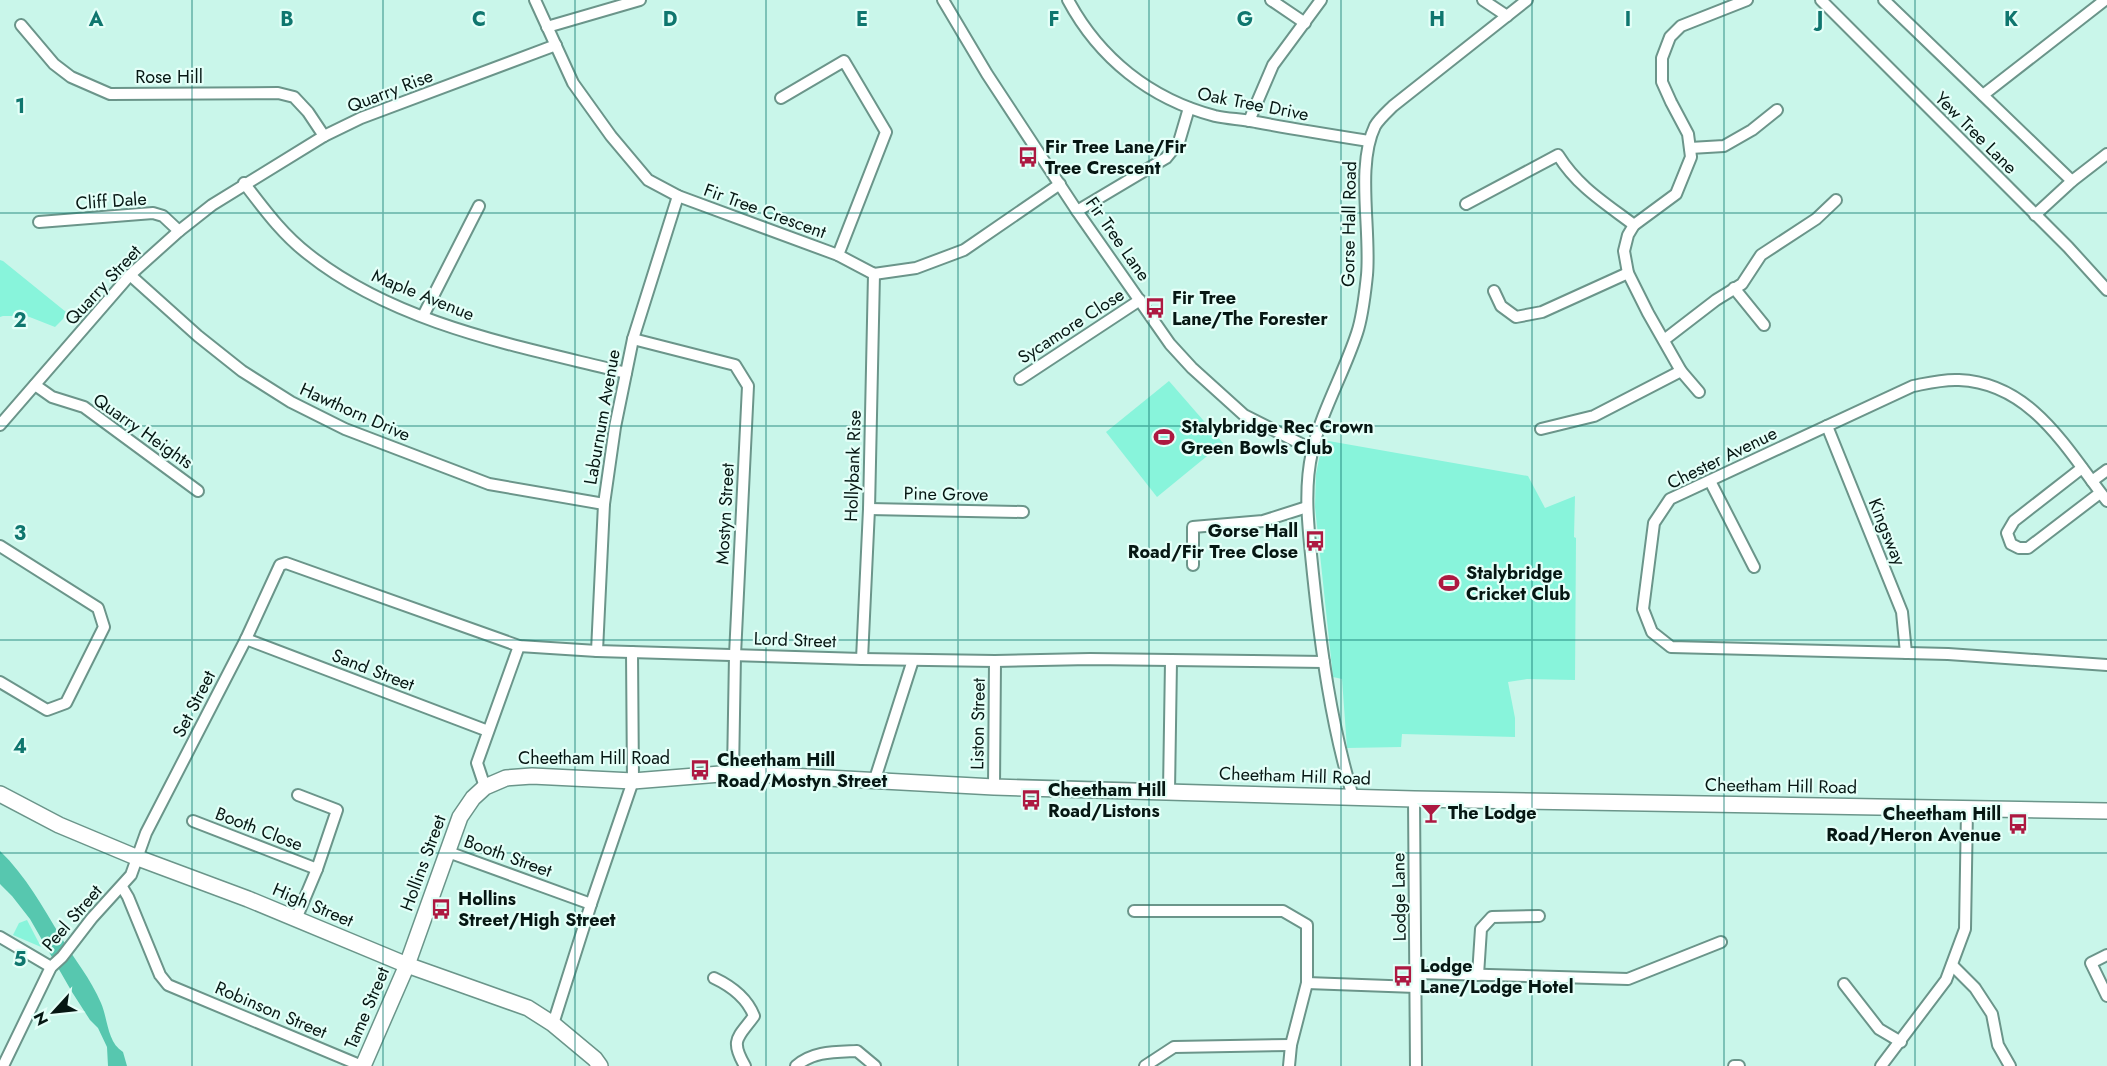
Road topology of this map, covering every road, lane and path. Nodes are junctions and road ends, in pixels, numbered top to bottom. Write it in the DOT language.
graph roads {
  1 [pos="535,0"];
  2 [pos="640,0"];
  3 [pos="943,0"];
  4 [pos="1068,0"];
  5 [pos="1271,0"];
  6 [pos="1320,0"];
  7 [pos="1483,0"];
  8 [pos="1527,0"];
  9 [pos="1747,0"];
  10 [pos="1821,0"];
  11 [pos="2105,0"];
  12 [pos="1892,2"];
  13 [pos="1507,16"];
  14 [pos="1305,23"];
  15 [pos="21,25"];
  16 [pos="547,27"];
  17 [pos="556,45"];
  18 [pos="1983,95"];
  19 [pos="781,98"];
  20 [pos="1189,108"];
  21 [pos="1777,110"];
  22 [pos="1249,121"];
  23 [pos="324,136"];
  24 [pos="1369,141"];
  25 [pos="1690,148"];
  26 [pos="1568,149"];
  27 [pos="2107,154"];
  28 [pos="1558,155"];
  29 [pos="2072,181"];
  30 [pos="244,183"];
  31 [pos="1060,184"];
  32 [pos="678,196"];
  33 [pos="1836,200"];
  34 [pos="1466,204"];
  35 [pos="479,206"];
  36 [pos="1077,211"];
  37 [pos="2035,215"];
  38 [pos="39,222"];
  39 [pos="1634,225"];
  40 [pos="179,231"];
  41 [pos="838,255"];
  42 [pos="1628,273"];
  43 [pos="874,274"];
  44 [pos="130,275"];
  45 [pos="1734,288"];
  46 [pos="2107,290"];
  47 [pos="1494,291"];
  48 [pos="1140,300"];
  49 [pos="423,316"];
  50 [pos="1764,325"];
  51 [pos="633,339"];
  52 [pos="1664,340"];
  53 [pos="1681,371"];
  54 [pos="626,373"];
  55 [pos="1020,379"];
  56 [pos="35,385"];
  57 [pos="1699,392"];
  58 [pos="0,425"];
  59 [pos="1827,426"];
  60 [pos="1541,429"];
  61 [pos="1313,450"];
  62 [pos="2082,468"];
  63 [pos="2107,470"];
  64 [pos="1710,481"];
  65 [pos="2092,481"];
  66 [pos="198,491"];
  67 [pos="2104,497"];
  68 [pos="604,504"];
  69 [pos="1307,507"];
  70 [pos="869,509"];
  71 [pos="1023,512"];
  72 [pos="0,546"];
  73 [pos="280,565"];
  74 [pos="1193,565"];
  75 [pos="1754,567"];
  76 [pos="246,639"];
  77 [pos="519,646"];
  78 [pos="597,651"];
  79 [pos="632,652"];
  80 [pos="1906,653"];
  81 [pos="735,655"];
  82 [pos="862,659"];
  83 [pos="913,660"];
  84 [pos="996,661"];
  85 [pos="1171,661"];
  86 [pos="1324,662"];
  87 [pos="2107,665"];
  88 [pos="0,682"];
  89 [pos="488,731"];
  90 [pos="733,773"];
  91 [pos="633,781"];
  92 [pos="874,782"];
  93 [pos="485,787"];
  94 [pos="994,787"];
  95 [pos="1169,791"];
  96 [pos="0,794"];
  97 [pos="298,795"];
  98 [pos="1353,797"];
  99 [pos="1414,799"];
  100 [pos="1967,809"];
  101 [pos="2107,811"];
  102 [pos="193,821"];
  103 [pos="448,852"];
  104 [pos="138,858"];
  105 [pos="317,869"];
  106 [pos="122,887"];
  107 [pos="591,904"];
  108 [pos="1134,911"];
  109 [pos="1539,916"];
  110 [pos="296,919"];
  111 [pos="0,937"];
  112 [pos="1722,942"];
  113 [pos="2107,955"];
  114 [pos="407,965"];
  115 [pos="1952,965"];
  116 [pos="51,967"];
  117 [pos="1416,973"];
  118 [pos="1478,975"];
  119 [pos="714,978"];
  120 [pos="1307,983"];
  121 [pos="1844,984"];
  122 [pos="1416,987"];
  123 [pos="2107,996"];
  124 [pos="553,1024"];
  125 [pos="1901,1042"];
  126 [pos="1291,1045"];
  127 [pos="595,1064"];
  128 [pos="3,1066"];
  129 [pos="362,1066"];
  130 [pos="745,1066"];
  131 [pos="796,1066"];
  132 [pos="875,1066"];
  133 [pos="1145,1066"];
  134 [pos="1289,1066"];
  135 [pos="1416,1066"];
  136 [pos="1881,1066"];
  137 [pos="2010,1066"];
  1 -- 16 [label="street, Fir Tree Crescent"];
  2 -- 16 [label="street"];
  3 -- 31 [label="street, Fir Tree Lane"];
  4 -- 20 [label="street, Oak Tree Drive"];
  5 -- 14 [label="street"];
  6 -- 14 [label="street"];
  7 -- 13 [label="street"];
  8 -- 13 [label="street, Gorse Hall Road"];
  9 -- 25 [label="street"];
  10 -- 37 [label="street, Yew Tree Lane"];
  11 -- 18 [label="street"];
  12 -- 18 [label="street"];
  13 -- 24 [label="street, Gorse Hall Road"];
  14 -- 22 [label="street"];
  15 -- 23 [label="street, Rose Hill"];
  16 -- 17 [label="street, Fir Tree Crescent"];
  17 -- 23 [label="street, Quarry Rise"];
  17 -- 32 [label="street, Fir Tree Crescent"];
  18 -- 29 [label="street"];
  19 -- 41 [label="street"];
  20 -- 22 [label="street, Oak Tree Drive"];
  20 -- 36 [label="street"];
  21 -- 25 [label="street"];
  22 -- 24 [label="street, Oak Tree Drive"];
  23 -- 30 [label="street, Quarry Rise"];
  24 -- 61 [label="street, Gorse Hall Road"];
  25 -- 39 [label="street"];
  26 -- 28 [label="street"];
  27 -- 29 [label="street"];
  28 -- 34 [label="street"];
  28 -- 39 [label="street"];
  29 -- 37 [label="street"];
  30 -- 40 [label="street, Quarry Street"];
  30 -- 49 [label="street, Maple Avenue"];
  31 -- 36 [label="street, Fir Tree Lane"];
  31 -- 43 [label="street"];
  32 -- 41 [label="street, Fir Tree Crescent"];
  32 -- 51 [label="street, Laburnum Avenue"];
  33 -- 45 [label="street"];
  35 -- 49 [label="street"];
  36 -- 48 [label="street, Fir Tree Lane"];
  37 -- 46 [label="street, Yew Tree Lane"];
  38 -- 40 [label="street, Cliff Dale"];
  39 -- 42 [label="street"];
  40 -- 44 [label="street, Quarry Street"];
  41 -- 43 [label="street, Fir Tree Crescent"];
  42 -- 47 [label="street"];
  42 -- 52 [label="street"];
  43 -- 70 [label="street, Hollybank Rise"];
  44 -- 56 [label="street, Quarry Street"];
  44 -- 68 [label="street, Hawthorn Drive"];
  45 -- 50 [label="street"];
  45 -- 52 [label="street"];
  48 -- 55 [label="street, Sycamore Close"];
  48 -- 61 [label="street, Fir Tree Lane"];
  49 -- 54 [label="street, Maple Avenue"];
  51 -- 54 [label="street, Laburnum Avenue"];
  51 -- 81 [label="street, Mostyn Street"];
  52 -- 53 [label="street"];
  53 -- 57 [label="street"];
  53 -- 60 [label="street"];
  54 -- 68 [label="street, Laburnum Avenue"];
  56 -- 58 [label="street, Quarry Street"];
  56 -- 66 [label="street, Quarry Heights"];
  59 -- 62 [label="street, Chester Avenue"];
  59 -- 64 [label="street, Chester Avenue"];
  59 -- 80 [label="street, Kingsway"];
  61 -- 69 [label="street, Gorse Hall Road"];
  62 -- 65 [label="street, Chester Avenue"];
  62 -- 67 [label="street"];
  63 -- 65 [label="street"];
  64 -- 75 [label="street"];
  64 -- 80 [label="street, Chester Avenue"];
  65 -- 67 [label="street, Chester Avenue"];
  68 -- 78 [label="street, Laburnum Avenue"];
  69 -- 74 [label="street"];
  69 -- 86 [label="street, Gorse Hall Road"];
  70 -- 71 [label="street, Pine Grove"];
  70 -- 82 [label="street, Hollybank Rise"];
  72 -- 88 [label="street"];
  73 -- 76 [label="street, Set Street"];
  73 -- 77 [label="street, Lord Street"];
  76 -- 89 [label="street, Sand Street"];
  76 -- 104 [label="street, Set Street"];
  77 -- 78 [label="street, Lord Street"];
  77 -- 89 [label="street"];
  78 -- 79 [label="street, Lord Street"];
  79 -- 81 [label="street, Lord Street"];
  79 -- 91 [label="street"];
  80 -- 87 [label="street, Chester Avenue"];
  81 -- 82 [label="street, Lord Street"];
  81 -- 90 [label="street, Mostyn Street"];
  82 -- 83 [label="street, Lord Street"];
  83 -- 84 [label="street, Lord Street"];
  83 -- 92 [label="street"];
  84 -- 85 [label="street, Lord Street"];
  84 -- 94 [label="street, Liston Street"];
  85 -- 86 [label="street, Lord Street"];
  85 -- 95 [label="street"];
  86 -- 98 [label="street, Gorse Hall Road"];
  89 -- 93 [label="street"];
  90 -- 91 [label="main road, Cheetham Hill Road"];
  90 -- 92 [label="main road, Cheetham Hill Road"];
  91 -- 93 [label="main road, Cheetham Hill Road"];
  91 -- 107 [label="street"];
  92 -- 94 [label="main road, Cheetham Hill Road"];
  93 -- 103 [label="main road, Hollins Street"];
  94 -- 95 [label="main road, Cheetham Hill Road"];
  95 -- 98 [label="main road, Cheetham Hill Road"];
  96 -- 104 [label="main road, High Street"];
  97 -- 105 [label="street, Booth Close"];
  98 -- 99 [label="main road, Cheetham Hill Road"];
  99 -- 100 [label="main road, Cheetham Hill Road"];
  99 -- 117 [label="street, Lodge Lane"];
  100 -- 101 [label="main road, Cheetham Hill Road"];
  100 -- 115 [label="street"];
  102 -- 105 [label="street, Booth Close"];
  103 -- 107 [label="street, Booth Street"];
  103 -- 114 [label="main road, Hollins Street"];
  104 -- 106 [label="street, Peel Street"];
  104 -- 110 [label="main road, High Street"];
  105 -- 110 [label="street"];
  106 -- 116 [label="street, Peel Street"];
  106 -- 129 [label="street, Robinson Street"];
  107 -- 124 [label="street"];
  108 -- 120 [label="street"];
  109 -- 118 [label="street"];
  110 -- 114 [label="main road, High Street"];
  111 -- 116 [label="street"];
  112 -- 118 [label="street"];
  113 -- 123 [label="street"];
  114 -- 124 [label="main road, High Street"];
  114 -- 129 [label="main road, Tame Street"];
  115 -- 125 [label="street"];
  115 -- 137 [label="street"];
  116 -- 128 [label="street, Peel Street"];
  117 -- 118 [label="street"];
  117 -- 122 [label="street, Lodge Lane"];
  119 -- 130 [label="street"];
  120 -- 122 [label="street"];
  120 -- 126 [label="street"];
  121 -- 125 [label="street"];
  122 -- 135 [label="street, Lodge Lane"];
  124 -- 127 [label="main road, High Street"];
  125 -- 136 [label="street"];
  126 -- 133 [label="street"];
  126 -- 134 [label="street"];
  131 -- 132 [label="street"];
}
